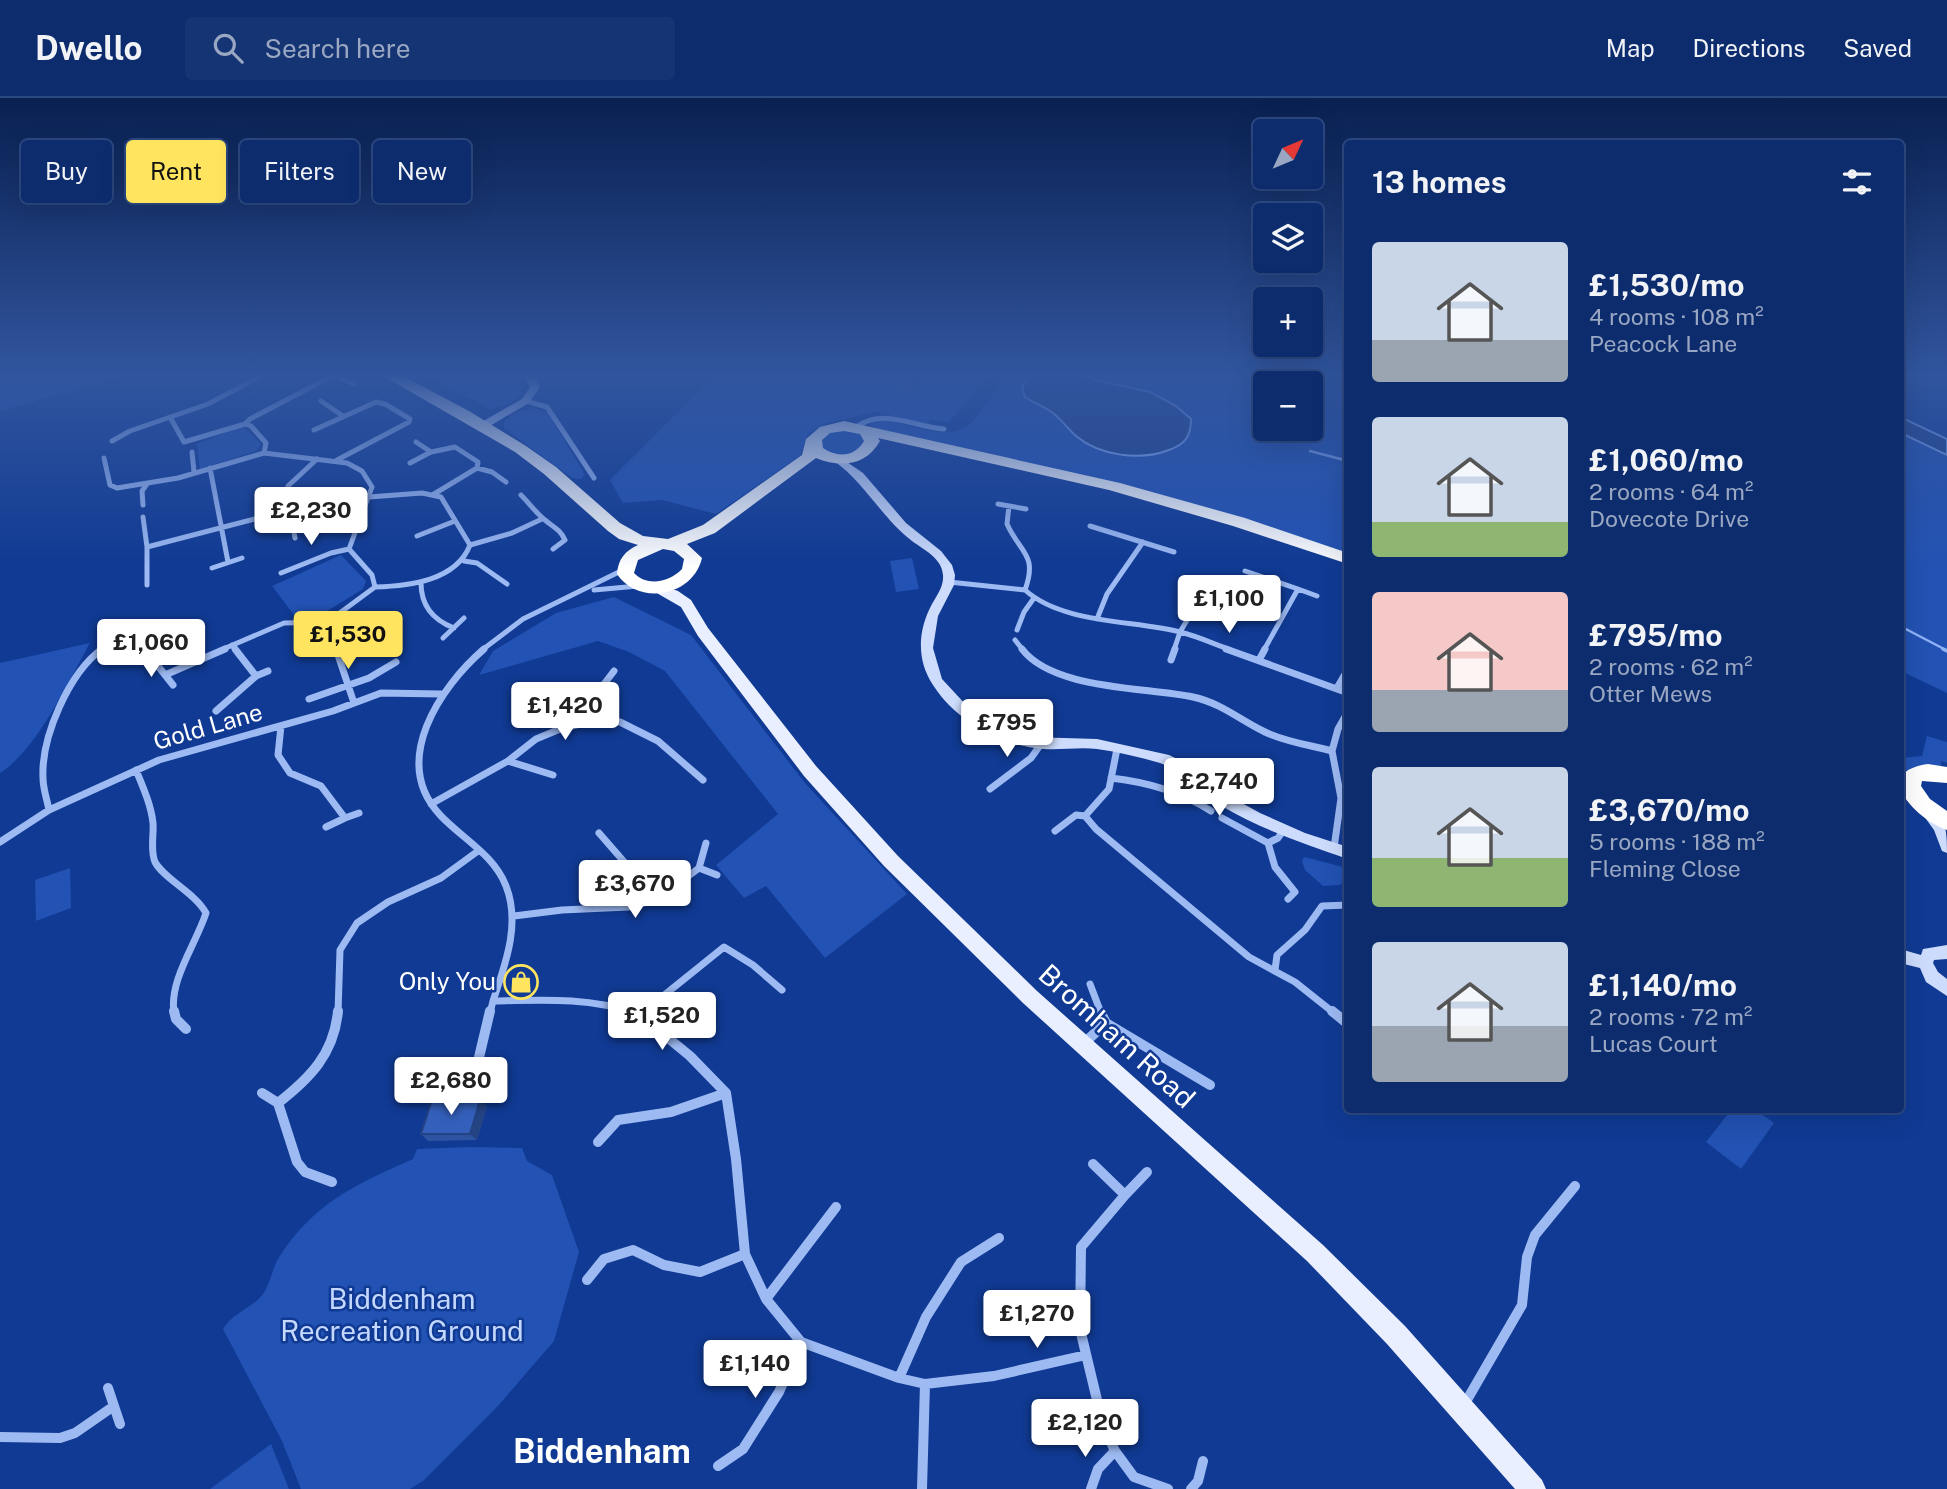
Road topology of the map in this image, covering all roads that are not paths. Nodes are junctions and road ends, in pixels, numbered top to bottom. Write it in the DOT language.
graph roads {
  1 [pos="118,438"];
  2 [pos="182,438"];
  3 [pos="198,438"];
  4 [pos="262,438"];
  5 [pos="379,438"];
  6 [pos="503,438"];
  7 [pos="567,438"];
  8 [pos="815,438"];
  9 [pos="869,438"];
  10 [pos="896,438"];
  11 [pos="112,441"];
  12 [pos="416,442"];
  13 [pos="920,444"];
  14 [pos="813,447"];
  15 [pos="192,452"];
  16 [pos="431,452"];
  17 [pos="264,453"];
  18 [pos="863,453"];
  19 [pos="104,458"];
  20 [pos="835,459"];
  21 [pos="317,460"];
  22 [pos="337,460"];
  23 [pos="410,463"];
  24 [pos="797,467"];
  25 [pos="210,468"];
  26 [pos="477,468"];
  27 [pos="194,472"];
  28 [pos="594,478"];
  29 [pos="864,479"];
  30 [pos="506,482"];
  31 [pos="147,484"];
  32 [pos="288,486"];
  33 [pos="434,494"];
  34 [pos="521,495"];
  35 [pos="369,497"];
  36 [pos="998,504"];
  37 [pos="143,505"];
  38 [pos="1009,506"];
  39 [pos="1026,509"];
  40 [pos="363,510"];
  41 [pos="304,514"];
  42 [pos="142,517"];
  43 [pos="542,519"];
  44 [pos="455,522"];
  45 [pos="1090,526"];
  46 [pos="220,527"];
  47 [pos="709,529"];
  48 [pos="625,534"];
  49 [pos="417,536"];
  50 [pos="295,538"];
  51 [pos="1143,542"];
  52 [pos="664,544"];
  53 [pos="470,545"];
  54 [pos="147,547"];
  55 [pos="349,549"];
  56 [pos="553,550"];
  57 [pos="1174,552"];
  58 [pos="691,554"];
  59 [pos="242,558"];
  60 [pos="1344,558"];
  61 [pos="464,561"];
  62 [pos="228,562"];
  63 [pos="626,565"];
  64 [pos="212,568"];
  65 [pos="1245,571"];
  66 [pos="281,573"];
  67 [pos="689,575"];
  68 [pos="1212,579"];
  69 [pos="948,582"];
  70 [pos="421,583"];
  71 [pos="507,584"];
  72 [pos="147,585"];
  73 [pos="375,587"];
  74 [pos="648,587"];
  75 [pos="1298,589"];
  76 [pos="590,590"];
  77 [pos="1025,590"];
  78 [pos="1317,596"];
  79 [pos="1034,598"];
  80 [pos="686,604"];
  81 [pos="464,618"];
  82 [pos="1097,619"];
  83 [pos="332,622"];
  84 [pos="145,627"];
  85 [pos="454,628"];
  86 [pos="1017,630"];
  87 [pos="1180,632"];
  88 [pos="443,638"];
  89 [pos="1015,640"];
  90 [pos="232,645"];
  91 [pos="150,656"];
  92 [pos="1171,660"];
  93 [pos="1259,660"];
  94 [pos="396,662"];
  95 [pos="268,671"];
  96 [pos="614,671"];
  97 [pos="165,675"];
  98 [pos="256,676"];
  99 [pos="1344,676"];
  100 [pos="173,685"];
  101 [pos="349,685"];
  102 [pos="1337,688"];
  103 [pos="1344,691"];
  104 [pos="441,694"];
  105 [pos="309,699"];
  106 [pos="354,703"];
  107 [pos="216,711"];
  108 [pos="1344,718"];
  109 [pos="592,721"];
  110 [pos="281,726"];
  111 [pos="1041,744"];
  112 [pos="1117,749"];
  113 [pos="1332,751"];
  114 [pos="508,761"];
  115 [pos="136,770"];
  116 [pos="1908,774"];
  117 [pos="553,775"];
  118 [pos="1947,775"];
  119 [pos="1111,778"];
  120 [pos="703,780"];
  121 [pos="990,789"];
  122 [pos="1904,795"];
  123 [pos="431,804"];
  124 [pos="1923,807"];
  125 [pos="49,810"];
  126 [pos="1211,811"];
  127 [pos="359,813"];
  128 [pos="1085,816"];
  129 [pos="345,818"];
  130 [pos="1222,818"];
  131 [pos="1947,821"];
  132 [pos="326,827"];
  133 [pos="1055,831"];
  134 [pos="1283,831"];
  135 [pos="599,834"];
  136 [pos="0,842"];
  137 [pos="706,843"];
  138 [pos="1268,843"];
  139 [pos="1947,847"];
  140 [pos="1341,850"];
  141 [pos="478,851"];
  142 [pos="699,868"];
  143 [pos="717,875"];
  144 [pos="1288,899"];
  145 [pos="1344,905"];
  146 [pos="628,907"];
  147 [pos="514,916"];
  148 [pos="1947,952"];
  149 [pos="1904,957"];
  150 [pos="1925,963"];
  151 [pos="1275,970"];
  152 [pos="1090,984"];
  153 [pos="1947,989"];
  154 [pos="782,990"];
  155 [pos="493,1001"];
  156 [pos="640,1015"];
  157 [pos="1344,1021"];
  158 [pos="1105,1023"];
  159 [pos="187,1029"];
  160 [pos="1083,1045"];
  161 [pos="476,1070"];
  162 [pos="1210,1085"];
  163 [pos="262,1093"];
  164 [pos="726,1093"];
  165 [pos="278,1103"];
  166 [pos="598,1142"];
  167 [pos="1093,1164"];
  168 [pos="1147,1172"];
  169 [pos="332,1182"];
  170 [pos="1576,1185"];
  171 [pos="1125,1195"];
  172 [pos="836,1207"];
  173 [pos="999,1238"];
  174 [pos="744,1254"];
  175 [pos="587,1280"];
  176 [pos="766,1299"];
  177 [pos="801,1342"];
  178 [pos="1086,1355"];
  179 [pos="899,1378"];
  180 [pos="925,1384"];
  181 [pos="108,1388"];
  182 [pos="114,1406"];
  183 [pos="1462,1408"];
  184 [pos="120,1424"];
  185 [pos="0,1437"];
  186 [pos="1115,1451"];
  187 [pos="1203,1461"];
  188 [pos="718,1466"];
  189 [pos="922,1489"];
  190 [pos="1091,1489"];
  191 [pos="1168,1489"];
  192 [pos="1191,1489"];
  193 [pos="1533,1489"];
  1 -- 11 [label="street"];
  2 -- 3 [label="street"];
  4 -- 17 [label="street"];
  5 -- 22 [label="street"];
  6 -- 48 [label="highway"];
  7 -- 28 [label="street"];
  8 -- 14 [label="highway"];
  9 -- 18 [label="highway"];
  10 -- 13 [label="highway"];
  12 -- 16 [label="street"];
  13 -- 18 [label="highway"];
  13 -- 60 [label="highway"];
  14 -- 20 [label="highway"];
  14 -- 24 [label="highway"];
  15 -- 27 [label="street"];
  16 -- 23 [label="street"];
  16 -- 26 [label="street"];
  17 -- 21 [label="street"];
  17 -- 25 [label="street"];
  18 -- 20 [label="highway"];
  18 -- 29 [label="street"];
  19 -- 31 [label="street"];
  20 -- 24 [label="highway"];
  20 -- 29 [label="street"];
  21 -- 22 [label="street"];
  21 -- 32 [label="street"];
  22 -- 35 [label="street"];
  24 -- 47 [label="highway"];
  25 -- 27 [label="street"];
  25 -- 46 [label="street"];
  26 -- 30 [label="street"];
  26 -- 33 [label="street"];
  27 -- 31 [label="street"];
  29 -- 69 [label="street"];
  31 -- 37 [label="street"];
  33 -- 35 [label="street"];
  33 -- 44 [label="street"];
  34 -- 43 [label="street"];
  35 -- 40 [label="street"];
  36 -- 38 [label="street"];
  38 -- 39 [label="street"];
  38 -- 77 [label="street"];
  40 -- 41 [label="street"];
  40 -- 55 [label="street"];
  41 -- 46 [label="street"];
  41 -- 50 [label="street"];
  42 -- 54 [label="street"];
  43 -- 53 [label="street"];
  43 -- 56 [label="street"];
  44 -- 49 [label="street"];
  44 -- 53 [label="street"];
  45 -- 51 [label="street"];
  46 -- 54 [label="street"];
  46 -- 62 [label="street"];
  47 -- 52 [label="highway"];
  47 -- 58 [label="highway"];
  48 -- 52 [label="highway"];
  48 -- 63 [label="highway"];
  51 -- 57 [label="street"];
  51 -- 82 [label="street"];
  52 -- 58 [label="highway"];
  52 -- 63 [label="highway"];
  53 -- 61 [label="street"];
  54 -- 72 [label="street"];
  55 -- 66 [label="street"];
  55 -- 73 [label="street"];
  58 -- 67 [label="highway"];
  59 -- 62 [label="street"];
  61 -- 70 [label="street"];
  61 -- 71 [label="street"];
  62 -- 64 [label="street"];
  63 -- 74 [label="highway"];
  63 -- 76 [label="street"];
  65 -- 75 [label="street"];
  67 -- 74 [label="highway"];
  67 -- 80 [label="main road"];
  68 -- 87 [label="street"];
  69 -- 77 [label="street"];
  69 -- 111 [label="street"];
  70 -- 73 [label="street"];
  70 -- 85 [label="street"];
  73 -- 83 [label="street"];
  74 -- 76 [label="street"];
  74 -- 80 [label="main road"];
  75 -- 78 [label="street"];
  75 -- 93 [label="street"];
  76 -- 104 [label="street"];
  77 -- 79 [label="street"];
  79 -- 82 [label="street"];
  79 -- 86 [label="street"];
  80 -- 160 [label="main road, Bromham Road"];
  81 -- 85 [label="street"];
  82 -- 87 [label="street"];
  83 -- 90 [label="street"];
  83 -- 101 [label="street"];
  84 -- 125 [label="street"];
  85 -- 88 [label="street"];
  87 -- 92 [label="street"];
  87 -- 93 [label="street"];
  89 -- 113 [label="street"];
  90 -- 97 [label="street"];
  90 -- 98 [label="street"];
  91 -- 97 [label="street"];
  93 -- 102 [label="street"];
  94 -- 101 [label="street"];
  95 -- 98 [label="street"];
  96 -- 109 [label="street"];
  97 -- 100 [label="street"];
  98 -- 107 [label="street"];
  99 -- 102 [label="street"];
  101 -- 105 [label="street"];
  101 -- 106 [label="street"];
  102 -- 103 [label="street"];
  104 -- 106 [label="street, Gold Lane"];
  104 -- 123 [label="street"];
  106 -- 110 [label="street, Gold Lane"];
  108 -- 113 [label="street"];
  109 -- 114 [label="street"];
  109 -- 120 [label="street"];
  110 -- 115 [label="street, Gold Lane"];
  110 -- 129 [label="street"];
  111 -- 112 [label="street"];
  111 -- 121 [label="street"];
  112 -- 119 [label="street"];
  112 -- 134 [label="street"];
  113 -- 140 [label="street"];
  114 -- 117 [label="street"];
  114 -- 123 [label="street"];
  115 -- 125 [label="street, Gold Lane"];
  115 -- 159 [label="street"];
  116 -- 118 [label="highway"];
  116 -- 124 [label="highway"];
  119 -- 126 [label="street"];
  119 -- 128 [label="street"];
  122 -- 124 [label="highway"];
  123 -- 141 [label="street"];
  124 -- 131 [label="highway"];
  124 -- 139 [label="street"];
  125 -- 136 [label="street, Gold Lane"];
  127 -- 129 [label="street"];
  128 -- 133 [label="street"];
  128 -- 151 [label="street"];
  129 -- 132 [label="street"];
  130 -- 138 [label="street"];
  134 -- 138 [label="street"];
  134 -- 140 [label="street"];
  135 -- 146 [label="street"];
  137 -- 142 [label="street"];
  138 -- 144 [label="street"];
  141 -- 147 [label="street"];
  141 -- 165 [label="street"];
  142 -- 143 [label="street"];
  142 -- 146 [label="street"];
  145 -- 151 [label="street"];
  146 -- 147 [label="street"];
  147 -- 155 [label="street"];
  148 -- 150 [label="street"];
  149 -- 150 [label="street"];
  150 -- 153 [label="street"];
  151 -- 157 [label="street"];
  152 -- 158 [label="street"];
  154 -- 156 [label="street"];
  155 -- 156 [label="street"];
  155 -- 161 [label="street"];
  156 -- 164 [label="street"];
  158 -- 160 [label="street"];
  158 -- 162 [label="street"];
  160 -- 183 [label="main road, Bromham Road"];
  163 -- 165 [label="street"];
  164 -- 166 [label="street"];
  164 -- 174 [label="street"];
  165 -- 169 [label="street"];
  167 -- 171 [label="street"];
  168 -- 171 [label="street"];
  170 -- 183 [label="street"];
  171 -- 178 [label="street"];
  172 -- 176 [label="street"];
  173 -- 179 [label="street"];
  174 -- 175 [label="street"];
  174 -- 176 [label="street"];
  176 -- 177 [label="street"];
  177 -- 179 [label="street"];
  177 -- 188 [label="street"];
  178 -- 180 [label="street"];
  178 -- 186 [label="street"];
  179 -- 180 [label="street"];
  180 -- 189 [label="street"];
  181 -- 182 [label="street"];
  182 -- 184 [label="street"];
  182 -- 185 [label="street"];
  183 -- 193 [label="main road, Bromham Road"];
  186 -- 190 [label="street"];
  186 -- 191 [label="street"];
  187 -- 192 [label="street"];
}
